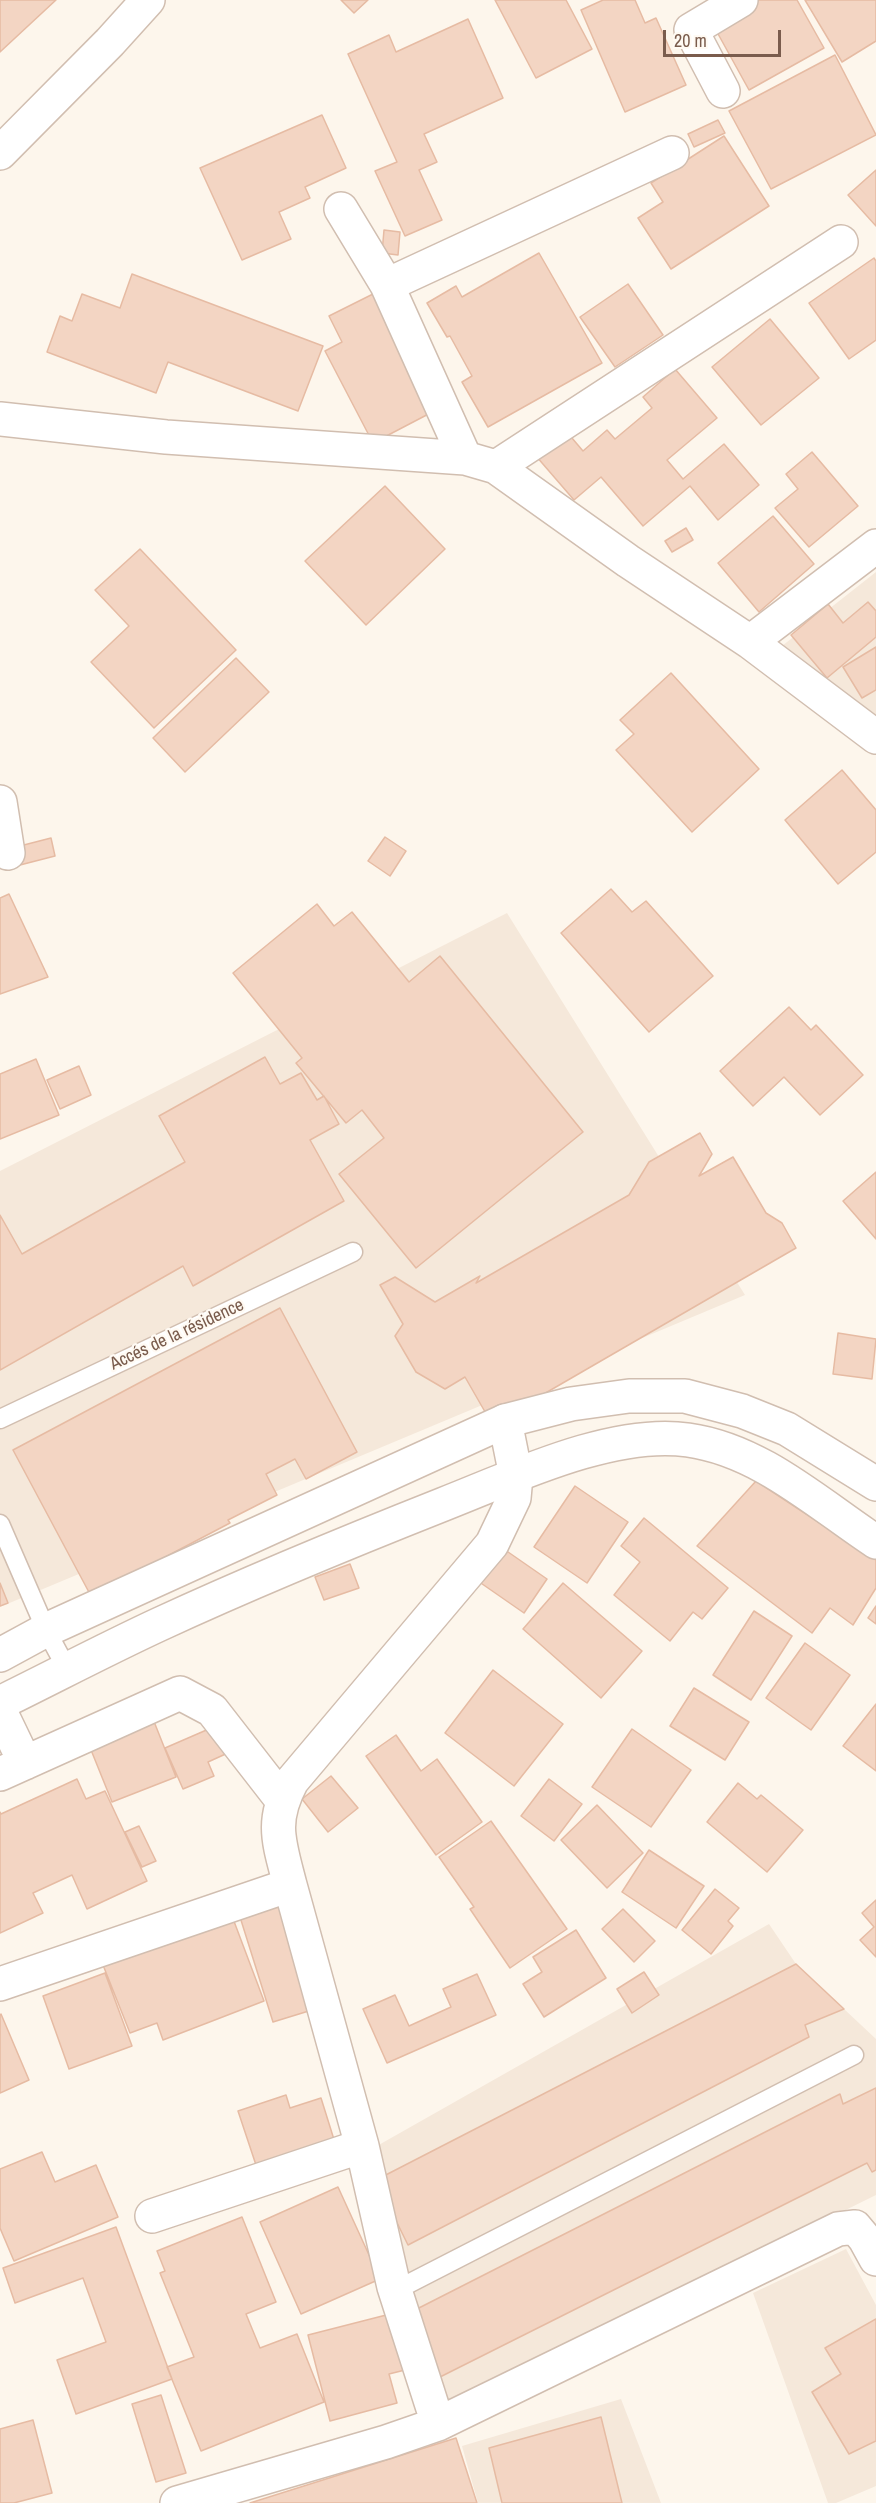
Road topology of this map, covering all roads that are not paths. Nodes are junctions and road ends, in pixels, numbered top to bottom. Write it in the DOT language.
graph roads {
  1 [pos="148,0"];
  2 [pos="741,0"];
  3 [pos="723,91"];
  4 [pos="0,153"];
  5 [pos="672,153"];
  6 [pos="341,209"];
  7 [pos="841,242"];
  8 [pos="387,285"];
  9 [pos="0,420"];
  10 [pos="480,463"];
  11 [pos="876,546"];
  12 [pos="750,642"];
  13 [pos="876,737"];
  14 [pos="0,802"];
  15 [pos="8,853"];
  16 [pos="353,1252"];
  17 [pos="742,1411"];
  18 [pos="0,1419"];
  19 [pos="505,1421"];
  20 [pos="732,1450"];
  21 [pos="516,1476"];
  22 [pos="876,1484"];
  23 [pos="0,1524"];
  24 [pos="876,1542"];
  25 [pos="46,1630"];
  26 [pos="0,1655"];
  27 [pos="67,1670"];
  28 [pos="0,1703"];
  29 [pos="0,1712"];
  30 [pos="12,1769"];
  31 [pos="282,1800"];
  32 [pos="290,1885"];
  33 [pos="0,1984"];
  34 [pos="854,2055"];
  35 [pos="362,2146"];
  36 [pos="152,2216"];
  37 [pos="876,2259"];
  38 [pos="394,2288"];
  39 [pos="438,2424"];
  40 [pos="177,2503"];
  1 -- 4 [label="street"];
  2 -- 3 [label="street"];
  5 -- 8 [label="street"];
  6 -- 8 [label="street"];
  7 -- 10 [label="street"];
  8 -- 10 [label="street"];
  9 -- 10 [label="street"];
  10 -- 12 [label="street"];
  11 -- 12 [label="street"];
  12 -- 13 [label="street"];
  14 -- 15 [label="street"];
  16 -- 18 [label="lane, Accés de la résidence"];
  17 -- 19 [label="street"];
  17 -- 20 [label="street"];
  17 -- 22 [label="street"];
  19 -- 21 [label="street"];
  19 -- 25 [label="street"];
  20 -- 21 [label="street"];
  20 -- 24 [label="street"];
  21 -- 27 [label="street"];
  21 -- 31 [label="street"];
  23 -- 25 [label="lane"];
  25 -- 26 [label="street"];
  25 -- 27 [label="lane"];
  27 -- 28 [label="street"];
  29 -- 30 [label="street"];
  30 -- 31 [label="street"];
  31 -- 32 [label="street"];
  32 -- 33 [label="street"];
  32 -- 35 [label="street"];
  34 -- 38 [label="lane"];
  35 -- 36 [label="street"];
  35 -- 38 [label="street"];
  37 -- 39 [label="street"];
  38 -- 39 [label="street"];
  39 -- 40 [label="street"];
}
